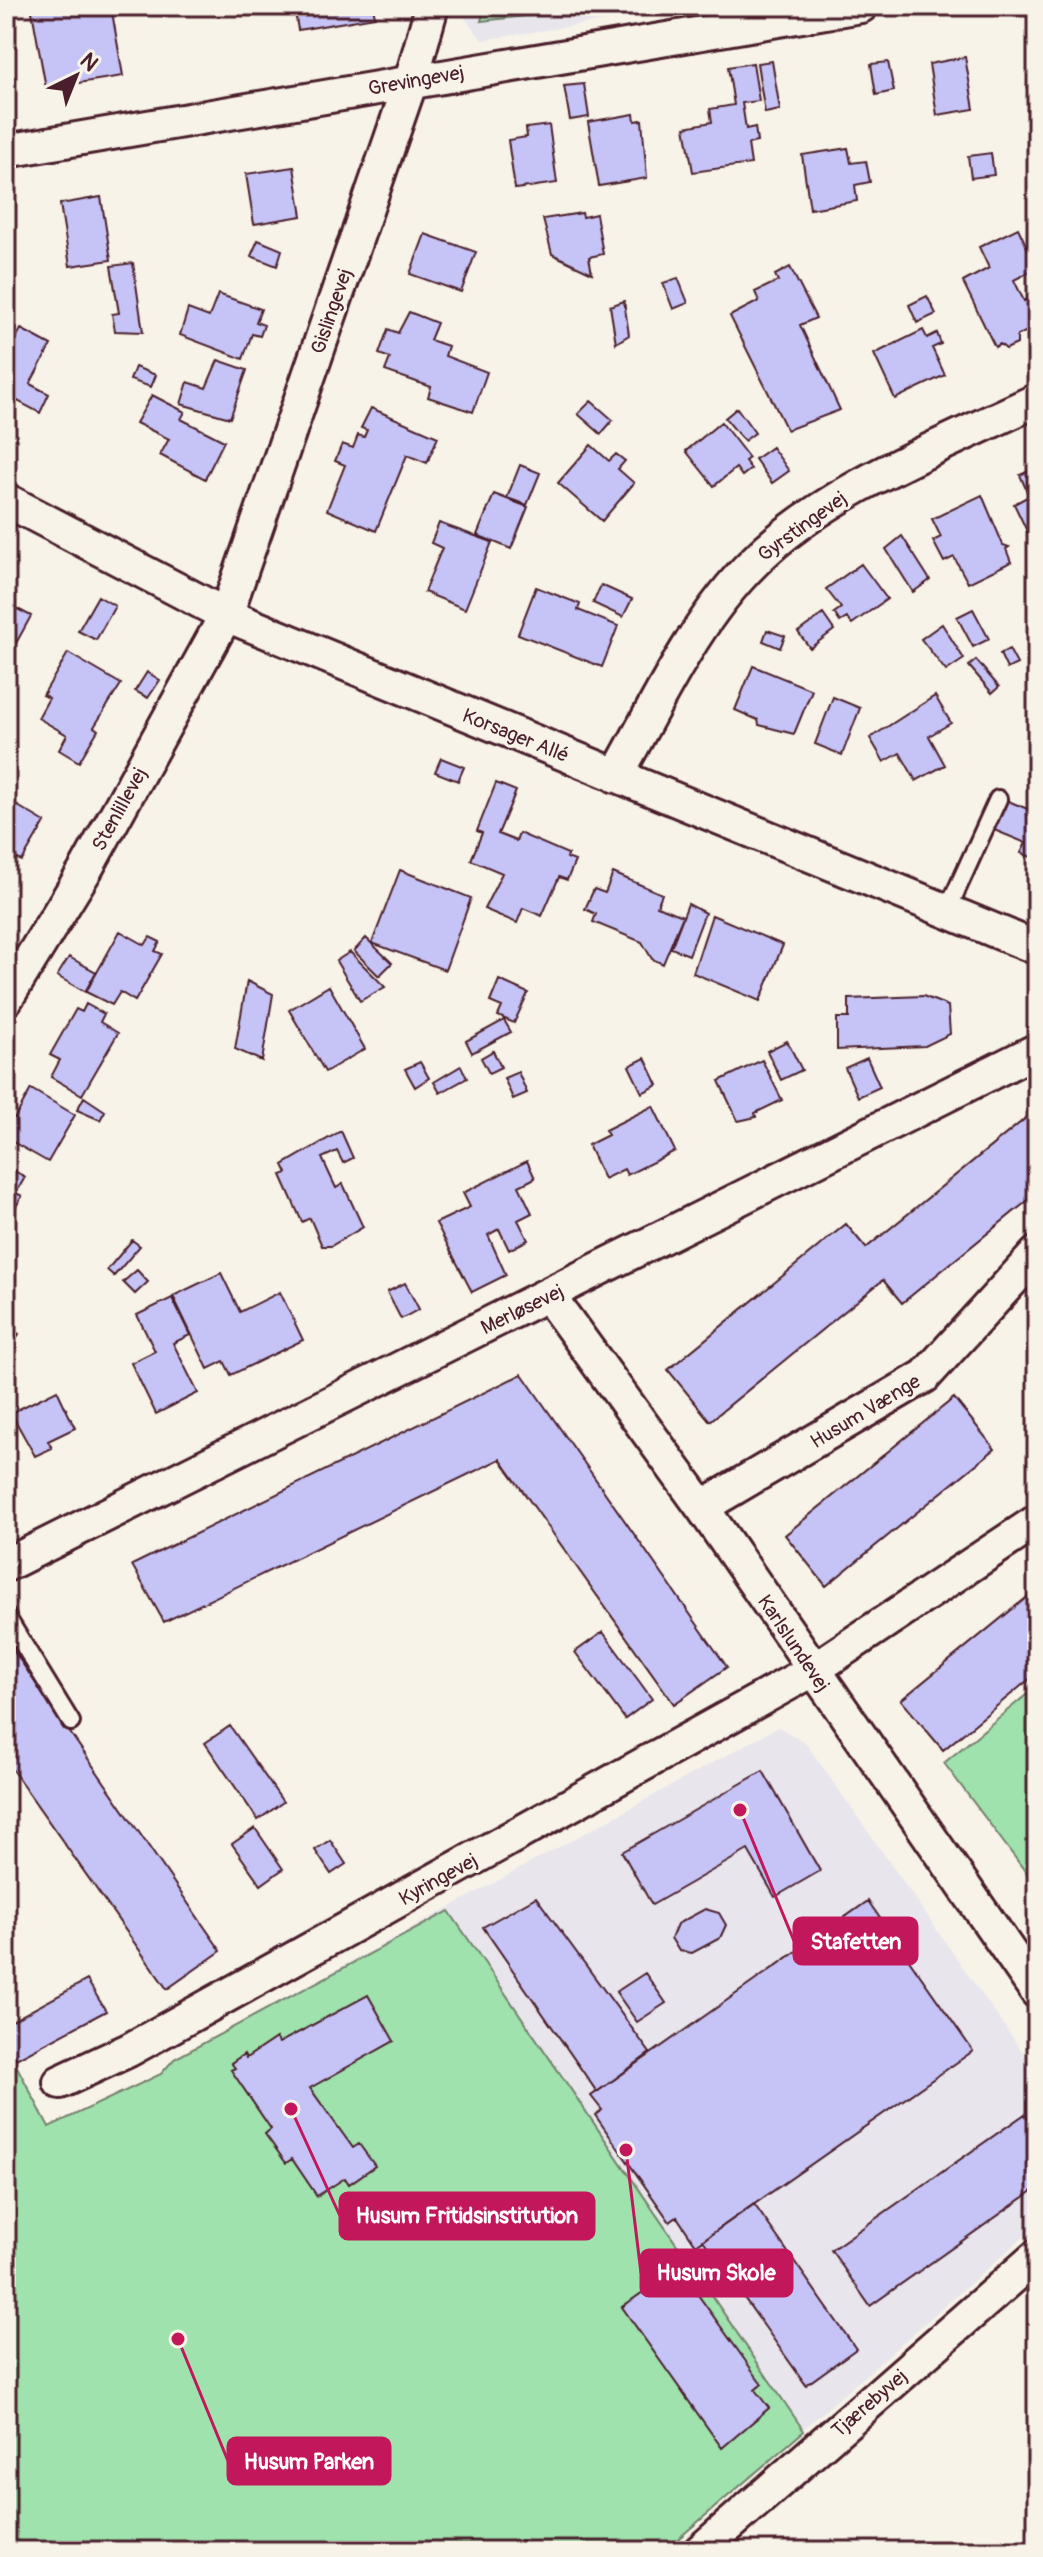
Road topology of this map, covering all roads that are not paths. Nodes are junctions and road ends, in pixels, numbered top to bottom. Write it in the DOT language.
graph roads {
  1 [pos="432,6"];
  2 [pos="861,6"];
  3 [pos="826,9"];
  4 [pos="411,81"];
  5 [pos="6,151"];
  6 [pos="1037,400"];
  7 [pos="6,500"];
  8 [pos="226,615"];
  9 [pos="616,776"];
  10 [pos="998,799"];
  11 [pos="947,911"];
  12 [pos="1037,948"];
  13 [pos="6,999"];
  14 [pos="1037,1050"];
  15 [pos="1037,1253"];
  16 [pos="549,1296"];
  17 [pos="702,1507"];
  18 [pos="1037,1521"];
  19 [pos="6,1565"];
  20 [pos="6,1616"];
  21 [pos="813,1670"];
  22 [pos="71,1722"];
  23 [pos="1037,1992"];
  24 [pos="60,2082"];
  25 [pos="1037,2256"];
  26 [pos="700,2551"];
  1 -- 4 [label="street, Gislingevej"];
  2 -- 3 [label="street, Grevingevej"];
  3 -- 4 [label="street, Grevingevej"];
  4 -- 5 [label="street, Grevingevej"];
  4 -- 8 [label="street, Gislingevej"];
  6 -- 9 [label="street, Gyrstingevej"];
  7 -- 8 [label="street, Korsager Allé"];
  8 -- 9 [label="street, Korsager Allé"];
  8 -- 13 [label="street, Stenlillevej"];
  9 -- 11 [label="street, Korsager Allé"];
  10 -- 11 [label="lane"];
  11 -- 12 [label="street, Korsager Allé"];
  14 -- 16 [label="street, Merløsevej"];
  15 -- 17 [label="street, Husum Vænge"];
  16 -- 17 [label="street, Karlslundevej"];
  16 -- 19 [label="street, Merløsevej"];
  17 -- 21 [label="street, Karlslundevej"];
  18 -- 21 [label="street"];
  20 -- 22 [label="lane"];
  21 -- 23 [label="street, Karlslundevej"];
  21 -- 24 [label="street, Kyringevej"];
  25 -- 26 [label="street, Tjærebyvej"];
}
